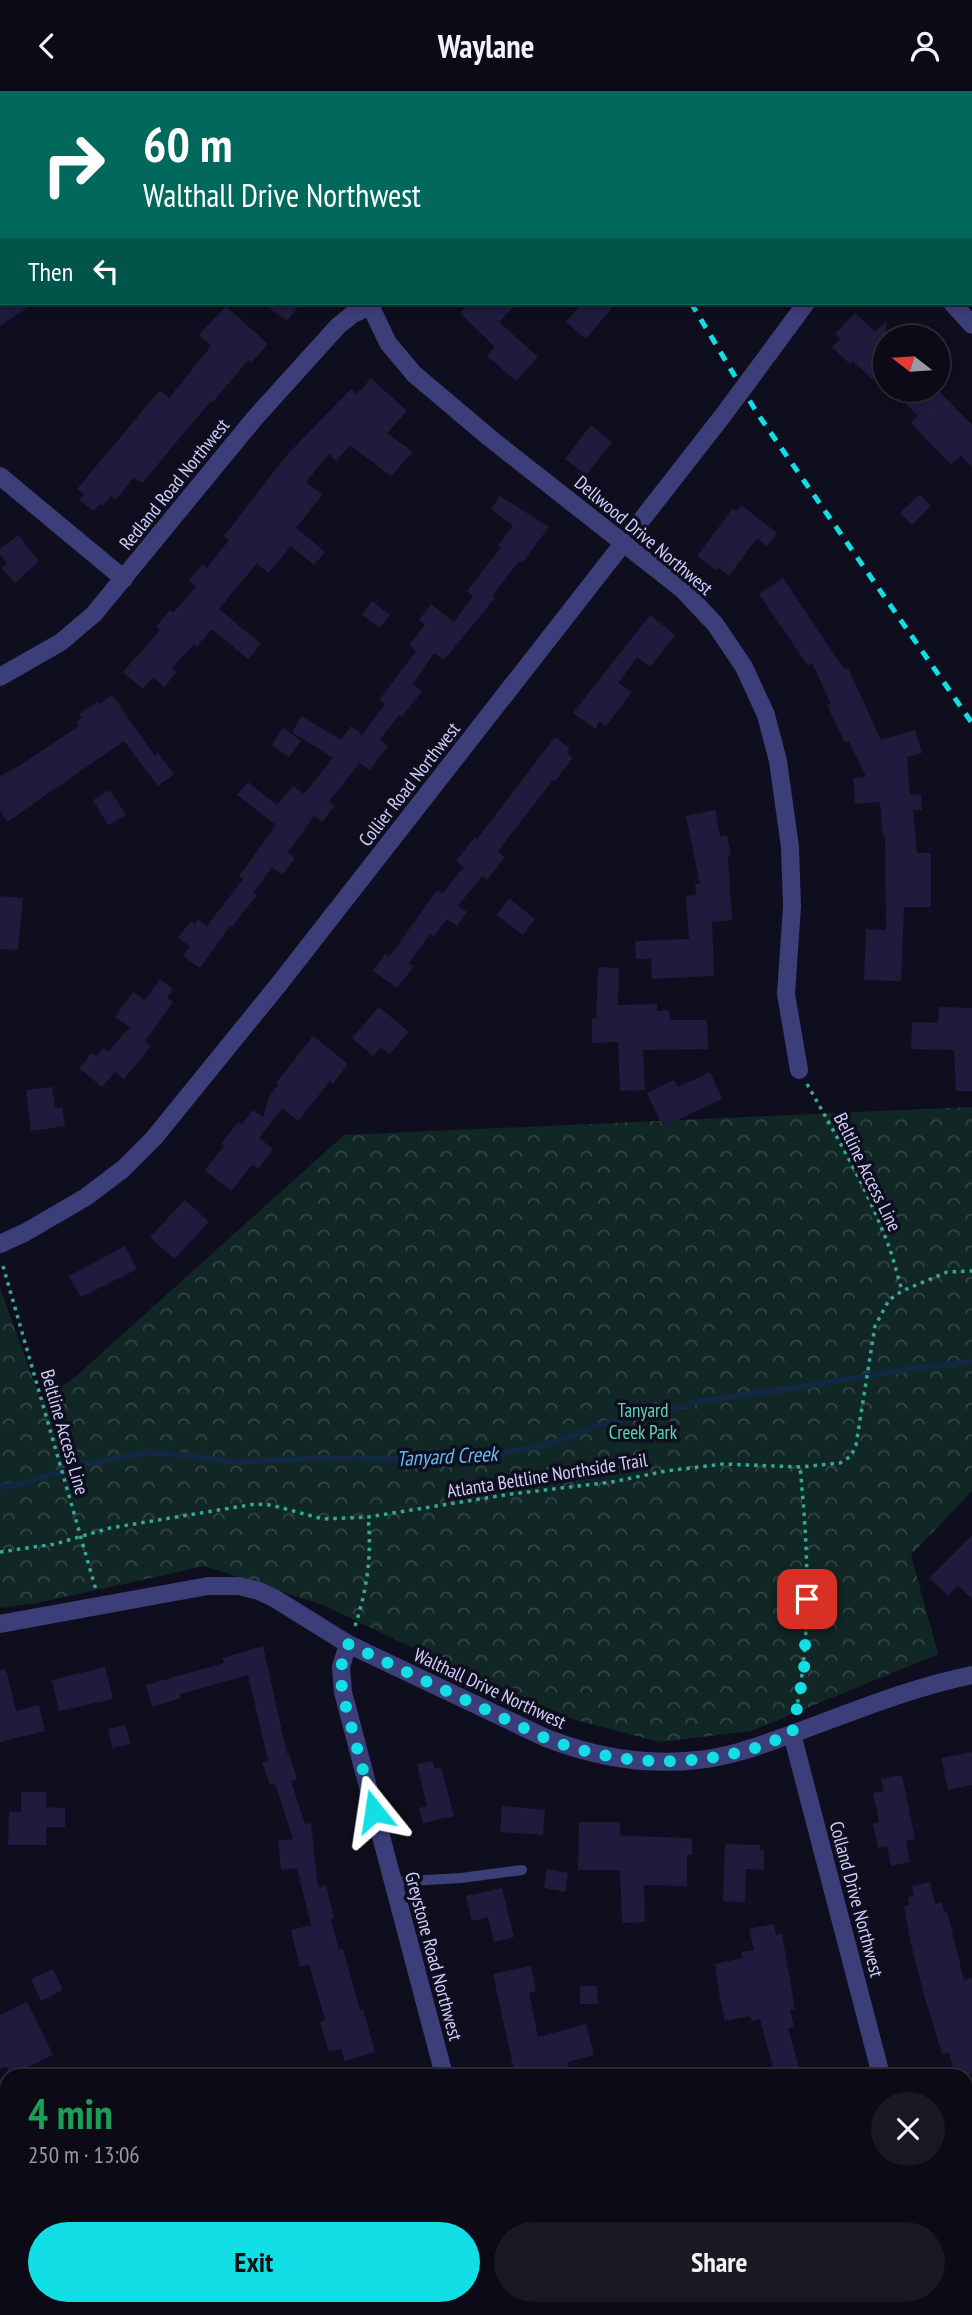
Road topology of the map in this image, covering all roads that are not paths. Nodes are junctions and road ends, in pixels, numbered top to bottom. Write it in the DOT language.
graph roads {
  1 [pos="368,305"];
  2 [pos="370,305"];
  3 [pos="805,305"];
  4 [pos="954,305"];
  5 [pos="972,325"];
  6 [pos="0,476"];
  7 [pos="624,543"];
  8 [pos="124,579"];
  9 [pos="0,677"];
  10 [pos="799,1070"];
  11 [pos="0,1244"];
  12 [pos="0,1624"];
  13 [pos="348,1644"];
  14 [pos="972,1675"];
  15 [pos="792,1734"];
  16 [pos="522,1870"];
  17 [pos="393,1882"];
  18 [pos="442,2069"];
  19 [pos="879,2069"];
  1 -- 8 [label="street, Redland Road Northwest"];
  2 -- 7 [label="street, Dellwood Drive Northwest"];
  3 -- 7 [label="street, Collier Road Northwest, bridge"];
  4 -- 5 [label="street"];
  6 -- 8 [label="street"];
  7 -- 10 [label="street, Dellwood Drive Northwest"];
  7 -- 11 [label="street, Collier Road Northwest"];
  8 -- 9 [label="street, Redland Road Northwest"];
  12 -- 13 [label="street, Walthall Drive Northwest"];
  13 -- 15 [label="street, Walthall Drive Northwest"];
  13 -- 17 [label="street, Greystone Road Northwest"];
  14 -- 15 [label="street, Walthall Drive Northwest"];
  15 -- 19 [label="street, Colland Drive Northwest"];
  16 -- 17 [label="lane"];
  17 -- 18 [label="street, Greystone Road Northwest"];
}
